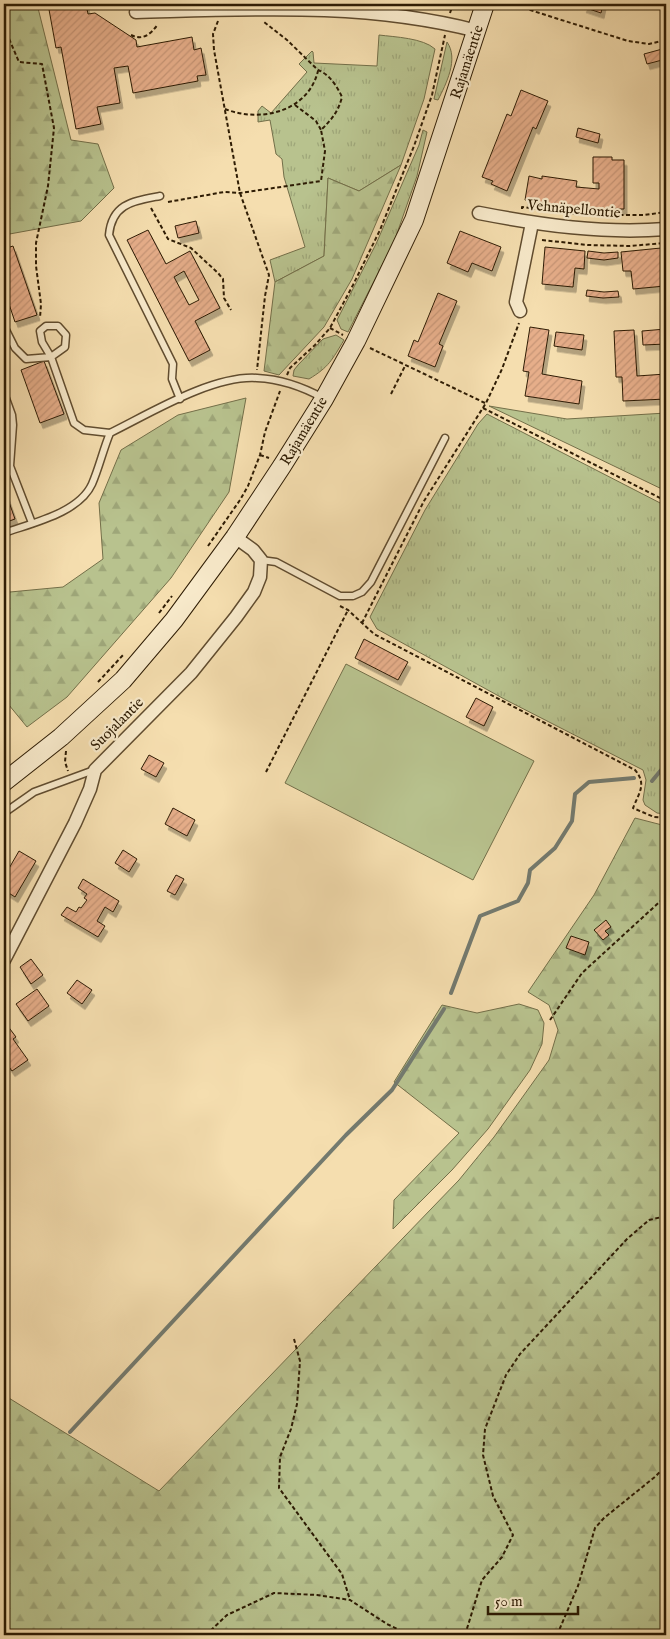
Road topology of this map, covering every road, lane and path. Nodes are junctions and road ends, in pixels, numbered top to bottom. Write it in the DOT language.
graph roads {
  1 [pos="453,4"];
  2 [pos="485,4"];
  3 [pos="511,4"];
  4 [pos="292,5"];
  5 [pos="224,10"];
  6 [pos="136,12"];
  7 [pos="258,17"];
  8 [pos="162,21"];
  9 [pos="447,24"];
  10 [pos="4,27"];
  11 [pos="477,31"];
  12 [pos="131,35"];
  13 [pos="666,40"];
  14 [pos="318,70"];
  15 [pos="295,105"];
  16 [pos="224,109"];
  17 [pos="321,130"];
  18 [pos="240,193"];
  19 [pos="148,198"];
  20 [pos="161,199"];
  21 [pos="156,205"];
  22 [pos="522,207"];
  23 [pos="150,208"];
  24 [pos="666,212"];
  25 [pos="479,213"];
  26 [pos="532,223"];
  27 [pos="666,228"];
  28 [pos="529,238"];
  29 [pos="666,243"];
  30 [pos="231,310"];
  31 [pos="520,310"];
  32 [pos="4,326"];
  33 [pos="330,328"];
  34 [pos="40,331"];
  35 [pos="356,341"];
  36 [pos="51,357"];
  37 [pos="405,366"];
  38 [pos="256,378"];
  39 [pos="283,383"];
  40 [pos="4,393"];
  41 [pos="391,394"];
  42 [pos="180,399"];
  43 [pos="324,399"];
  44 [pos="486,403"];
  45 [pos="483,408"];
  46 [pos="110,433"];
  47 [pos="445,438"];
  48 [pos="260,455"];
  49 [pos="270,458"];
  50 [pos="666,501"];
  51 [pos="32,523"];
  52 [pos="4,533"];
  53 [pos="235,537"];
  54 [pos="208,548"];
  55 [pos="261,560"];
  56 [pos="175,592"];
  57 [pos="339,606"];
  58 [pos="348,610"];
  59 [pos="159,613"];
  60 [pos="362,623"];
  61 [pos="128,650"];
  62 [pos="94,685"];
  63 [pos="95,770"];
  64 [pos="266,772"];
  65 [pos="4,782"];
  66 [pos="4,813"];
  67 [pos="666,818"];
  68 [pos="666,896"];
  69 [pos="4,960"];
  70 [pos="550,1020"];
  71 [pos="666,1216"];
  72 [pos="294,1339"];
  73 [pos="666,1465"];
  74 [pos="350,1600"];
  75 [pos="206,1635"];
  76 [pos="410,1635"];
  77 [pos="465,1635"];
  78 [pos="557,1635"];
  1 -- 9 [label="path"];
  2 -- 11 [label="main road, Rajamäentie"];
  3 -- 13 [label="path"];
  4 -- 5 [label="street"];
  4 -- 9 [label="street"];
  5 -- 6 [label="street"];
  5 -- 16 [label="path"];
  7 -- 14 [label="path"];
  8 -- 12 [label="path"];
  9 -- 11 [label="street"];
  9 -- 33 [label="path"];
  10 -- 34 [label="path"];
  11 -- 35 [label="main road, Rajamäentie"];
  14 -- 15 [label="path"];
  14 -- 17 [label="path"];
  15 -- 16 [label="path"];
  15 -- 17 [label="path"];
  16 -- 18 [label="path"];
  17 -- 18 [label="path"];
  18 -- 20 [label="path"];
  18 -- 38 [label="path"];
  19 -- 20 [label="lane"];
  19 -- 23 [label="path"];
  19 -- 42 [label="lane"];
  21 -- 23 [label="path"];
  22 -- 24 [label="path"];
  23 -- 30 [label="path"];
  25 -- 26 [label="street, Vehnäpellontie"];
  26 -- 27 [label="street, Vehnäpellontie"];
  26 -- 28 [label="street"];
  28 -- 29 [label="path"];
  28 -- 31 [label="street"];
  31 -- 44 [label="path"];
  32 -- 36 [label="lane"];
  33 -- 35 [label="path"];
  33 -- 39 [label="path"];
  34 -- 36 [label="lane"];
  34 -- 36 [label="lane"];
  35 -- 37 [label="path"];
  35 -- 43 [label="main road, Rajamäentie"];
  36 -- 46 [label="lane"];
  37 -- 41 [label="path"];
  37 -- 44 [label="path"];
  38 -- 39 [label="lane"];
  38 -- 42 [label="lane"];
  39 -- 43 [label="lane"];
  39 -- 48 [label="path"];
  40 -- 51 [label="lane"];
  42 -- 46 [label="lane"];
  43 -- 53 [label="main road, Rajamäentie"];
  44 -- 45 [label="path"];
  45 -- 50 [label="path"];
  45 -- 60 [label="path"];
  46 -- 51 [label="lane"];
  47 -- 55 [label="lane"];
  48 -- 49 [label="path"];
  48 -- 54 [label="path"];
  51 -- 52 [label="lane"];
  53 -- 55 [label="street"];
  53 -- 65 [label="main road, Rajamäentie"];
  55 -- 63 [label="street, Suojalantie"];
  56 -- 59 [label="path"];
  57 -- 58 [label="path"];
  58 -- 60 [label="path"];
  58 -- 64 [label="path"];
  60 -- 67 [label="path"];
  61 -- 62 [label="path"];
  63 -- 66 [label="lane"];
  63 -- 69 [label="street, Suojalantie"];
  68 -- 70 [label="path"];
  71 -- 77 [label="path"];
  72 -- 74 [label="path"];
  73 -- 78 [label="path"];
  74 -- 75 [label="path"];
  74 -- 76 [label="path"];
}
